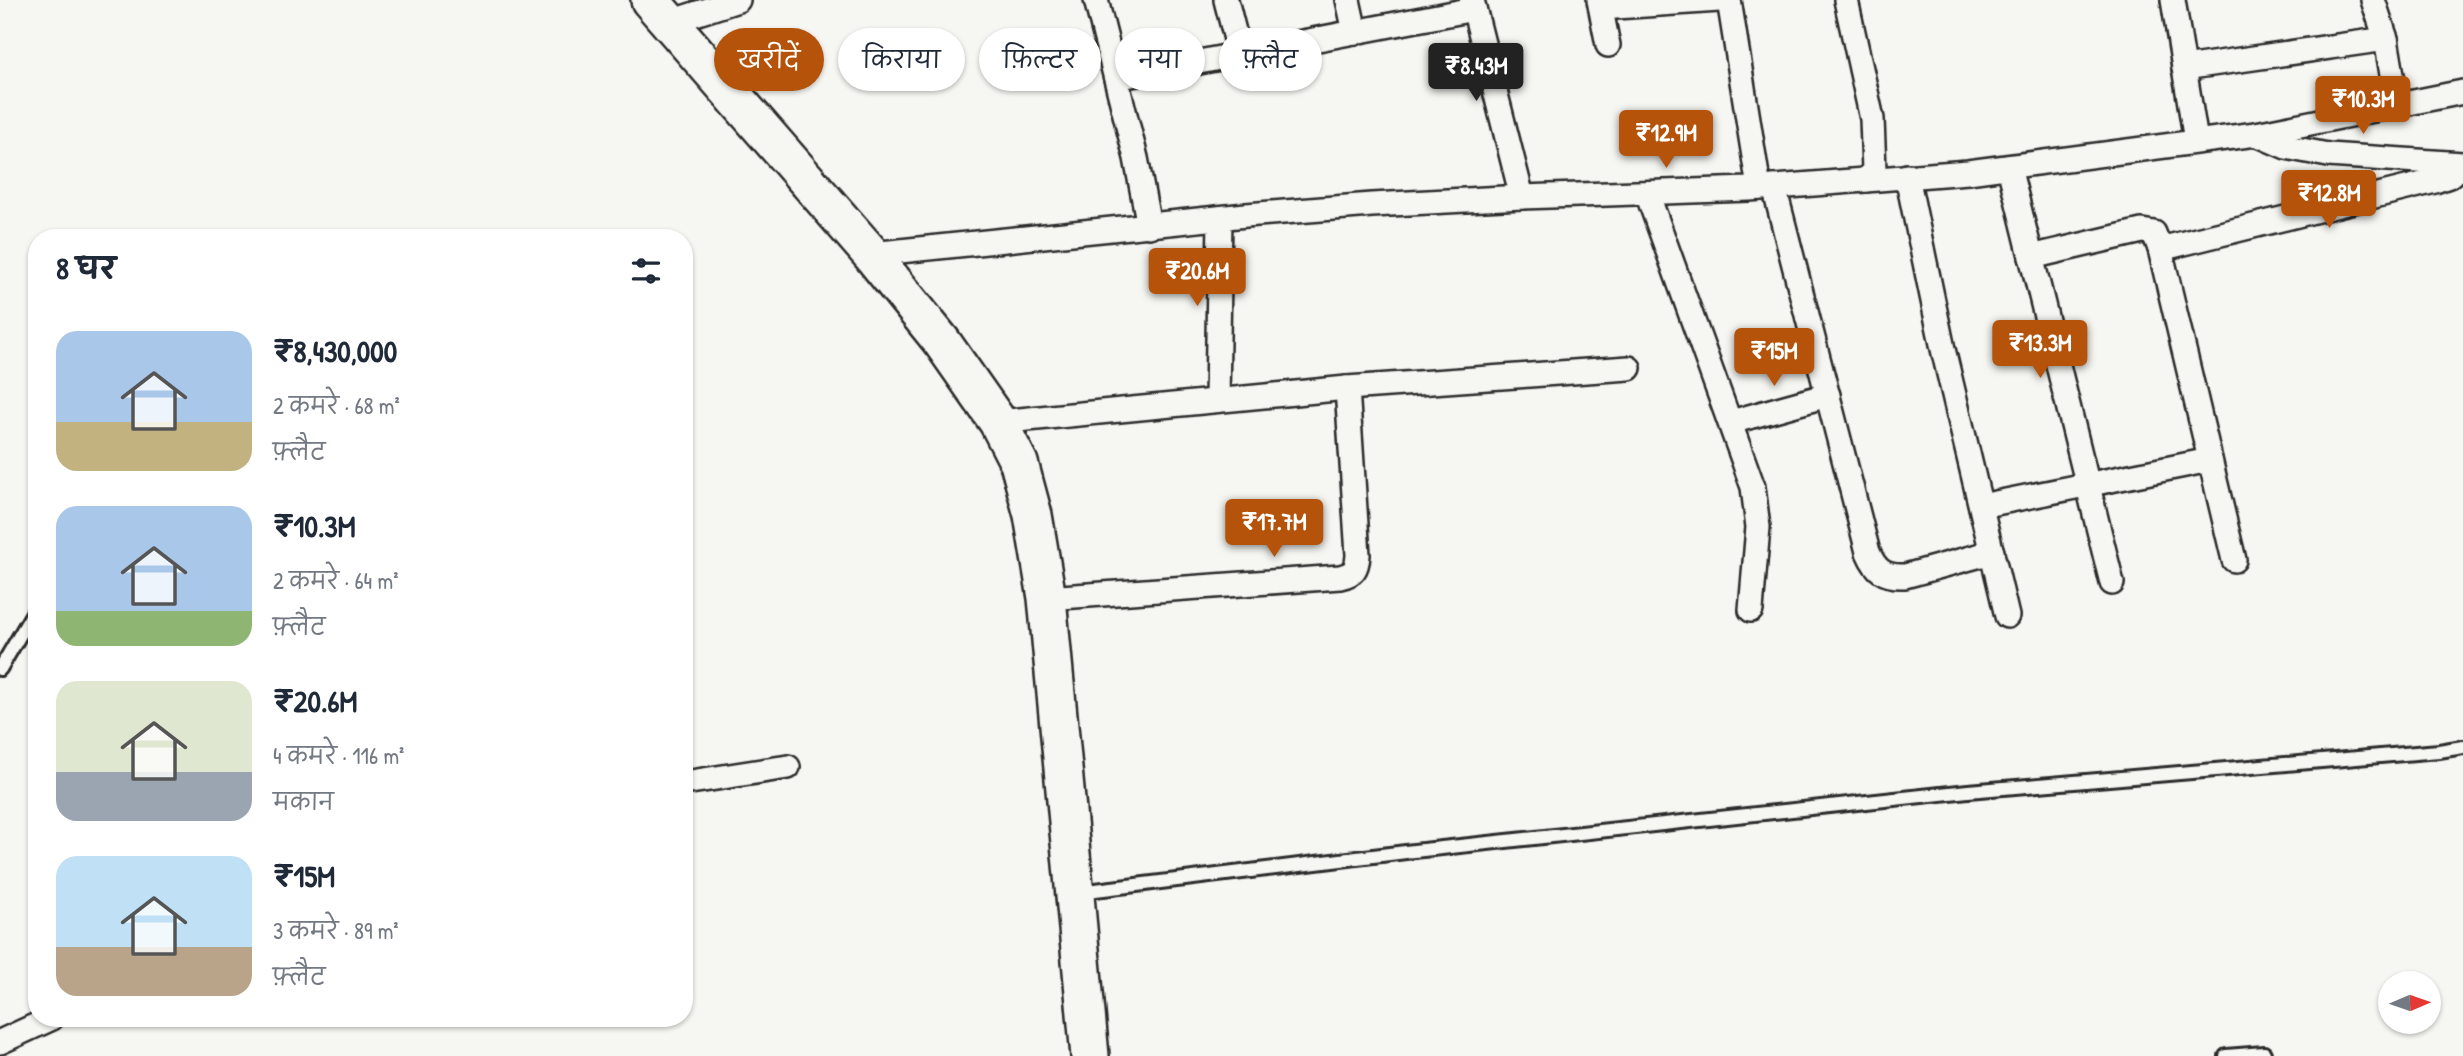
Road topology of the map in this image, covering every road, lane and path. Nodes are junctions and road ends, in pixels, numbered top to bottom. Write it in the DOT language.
graph roads {
  1 [pos="738,0"];
  2 [pos="1096,0"];
  3 [pos="1226,0"];
  4 [pos="1348,0"];
  5 [pos="1716,0"];
  6 [pos="1846,0"];
  7 [pos="2173,0"];
  8 [pos="2373,0"];
  9 [pos="1473,4"];
  10 [pos="1600,4"];
  11 [pos="660,11"];
  12 [pos="1233,28"];
  13 [pos="1354,32"];
  14 [pos="1322,38"];
  15 [pos="2386,39"];
  16 [pos="1608,45"];
  17 [pos="2184,68"];
  18 [pos="1115,74"];
  19 [pos="1119,91"];
  20 [pos="2463,92"];
  21 [pos="2397,104"];
  22 [pos="2256,134"];
  23 [pos="2196,141"];
  24 [pos="2463,164"];
  25 [pos="2009,167"];
  26 [pos="1907,176"];
  27 [pos="1866,180"];
  28 [pos="1767,187"];
  29 [pos="1647,192"];
  30 [pos="1522,197"];
  31 [pos="1220,218"];
  32 [pos="1149,226"];
  33 [pos="2160,249"];
  34 [pos="871,254"];
  35 [pos="2031,257"];
  36 [pos="1629,368"];
  37 [pos="1347,388"];
  38 [pos="1828,395"];
  39 [pos="1217,400"];
  40 [pos="998,422"];
  41 [pos="1731,422"];
  42 [pos="2210,460"];
  43 [pos="2089,484"];
  44 [pos="1981,506"];
  45 [pos="1992,552"];
  46 [pos="2234,560"];
  47 [pos="2112,583"];
  48 [pos="1047,598"];
  49 [pos="1751,610"];
  50 [pos="2007,616"];
  51 [pos="28,621"];
  52 [pos="0,669"];
  53 [pos="2463,747"];
  54 [pos="788,766"];
  55 [pos="693,782"];
  56 [pos="1075,892"];
  57 [pos="32,1027"];
  58 [pos="0,1042"];
  59 [pos="2264,1053"];
  60 [pos="1090,1056"];
  61 [pos="2226,1056"];
  1 -- 11 [label="street"];
  2 -- 18 [label="street"];
  3 -- 12 [label="street"];
  4 -- 13 [label="street"];
  5 -- 10 [label="street"];
  5 -- 28 [label="street"];
  6 -- 27 [label="street"];
  7 -- 17 [label="street"];
  8 -- 15 [label="street"];
  9 -- 13 [label="street"];
  9 -- 30 [label="street"];
  10 -- 16 [label="street"];
  11 -- 34 [label="main road"];
  13 -- 14 [label="street"];
  15 -- 17 [label="street"];
  15 -- 21 [label="street"];
  17 -- 23 [label="street"];
  19 -- 32 [label="street"];
  20 -- 21 [label="street"];
  21 -- 22 [label="street"];
  22 -- 23 [label="street"];
  22 -- 24 [label="street"];
  23 -- 25 [label="street"];
  24 -- 33 [label="street"];
  25 -- 26 [label="street"];
  25 -- 35 [label="street"];
  26 -- 27 [label="street"];
  26 -- 44 [label="street"];
  27 -- 28 [label="street"];
  28 -- 29 [label="street"];
  28 -- 38 [label="street"];
  29 -- 30 [label="street"];
  29 -- 41 [label="street"];
  30 -- 31 [label="street"];
  31 -- 32 [label="street"];
  31 -- 39 [label="street"];
  32 -- 34 [label="street"];
  33 -- 35 [label="street"];
  33 -- 42 [label="street"];
  34 -- 40 [label="main road"];
  35 -- 43 [label="street"];
  36 -- 37 [label="street"];
  37 -- 39 [label="street"];
  37 -- 48 [label="street"];
  38 -- 41 [label="street"];
  38 -- 45 [label="street"];
  39 -- 40 [label="street"];
  40 -- 48 [label="main road"];
  41 -- 49 [label="street"];
  42 -- 43 [label="street"];
  42 -- 46 [label="street"];
  43 -- 44 [label="street"];
  43 -- 47 [label="street"];
  44 -- 45 [label="street"];
  45 -- 50 [label="street"];
  48 -- 56 [label="main road"];
  51 -- 52 [label="lane"];
  53 -- 56 [label="lane"];
  54 -- 55 [label="street"];
  56 -- 60 [label="main road"];
  57 -- 58 [label="street"];
  59 -- 61 [label="lane"];
}
